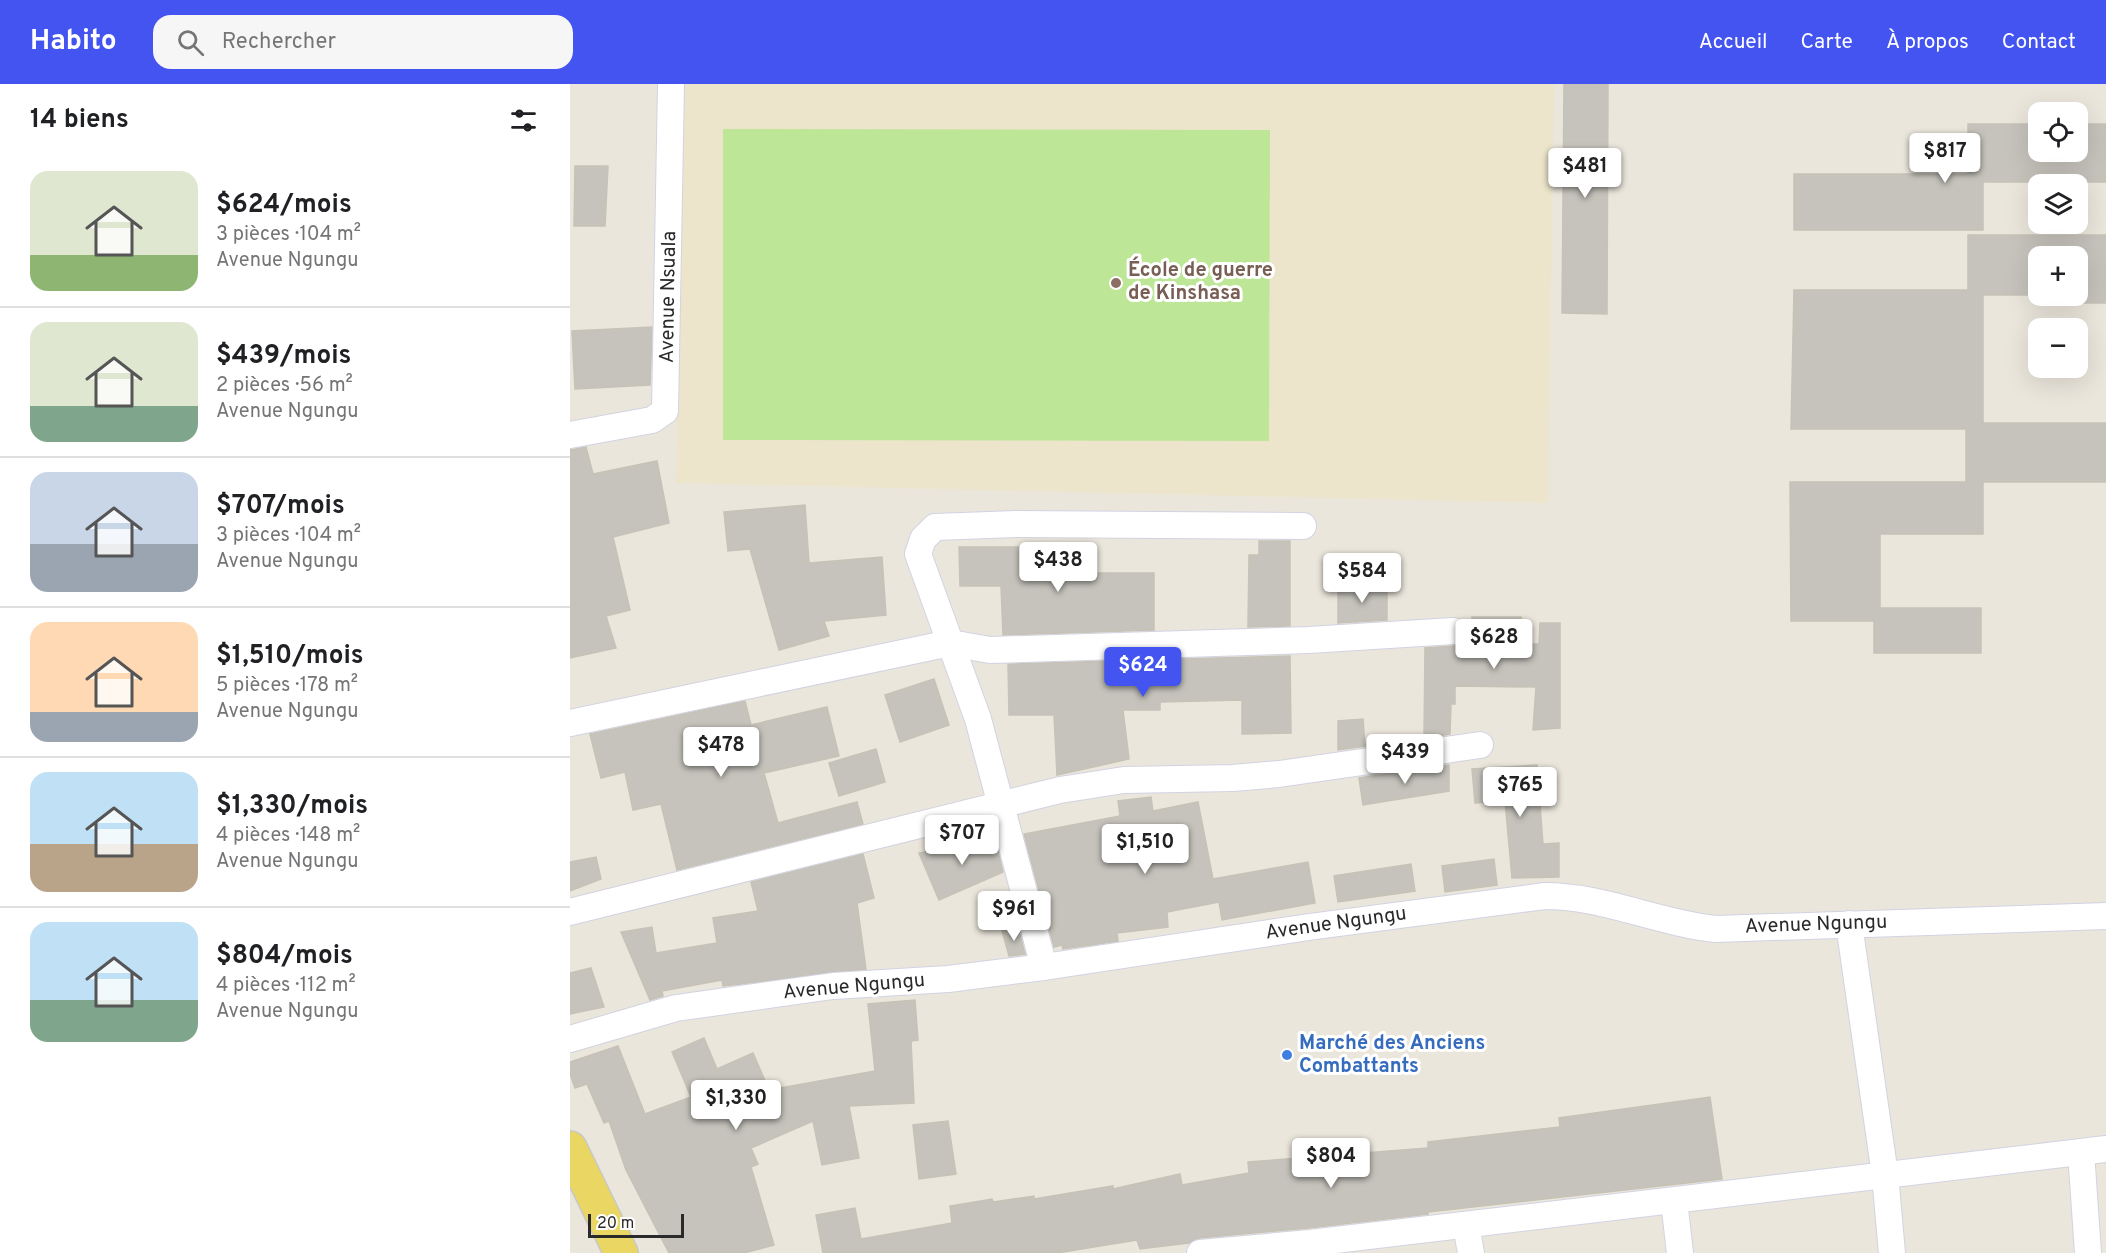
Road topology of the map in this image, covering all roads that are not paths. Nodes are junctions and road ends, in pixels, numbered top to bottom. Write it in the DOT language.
graph roads {
  1 [pos="671,84"];
  2 [pos="570,435"];
  3 [pos="1303,526"];
  4 [pos="1453,631"];
  5 [pos="950,643"];
  6 [pos="570,723"];
  7 [pos="1480,745"];
  8 [pos="1001,805"];
  9 [pos="570,912"];
  10 [pos="2106,916"];
  11 [pos="1849,924"];
  12 [pos="1044,967"];
  13 [pos="570,1039"];
  14 [pos="570,1148"];
  15 [pos="2106,1149"];
  16 [pos="2081,1152"];
  17 [pos="1886,1175"];
  18 [pos="1674,1201"];
  19 [pos="1466,1225"];
  20 [pos="621,1253"];
  21 [pos="1200,1253"];
  22 [pos="1471,1253"];
  23 [pos="1680,1253"];
  24 [pos="1892,1253"];
  25 [pos="2088,1253"];
  1 -- 2 [label="street, Avenue Nsuala"];
  3 -- 5 [label="street"];
  4 -- 5 [label="street"];
  5 -- 6 [label="street"];
  5 -- 8 [label="street"];
  7 -- 8 [label="street"];
  8 -- 9 [label="street"];
  8 -- 12 [label="street"];
  10 -- 11 [label="street, Avenue Ngungu"];
  11 -- 12 [label="street, Avenue Ngungu"];
  11 -- 17 [label="street"];
  12 -- 13 [label="street, Avenue Ngungu"];
  14 -- 20 [label="main road"];
  15 -- 16 [label="street"];
  16 -- 17 [label="street"];
  16 -- 25 [label="street"];
  17 -- 18 [label="street"];
  17 -- 24 [label="street"];
  18 -- 19 [label="street"];
  18 -- 23 [label="street"];
  19 -- 21 [label="street"];
  19 -- 22 [label="street"];
}
